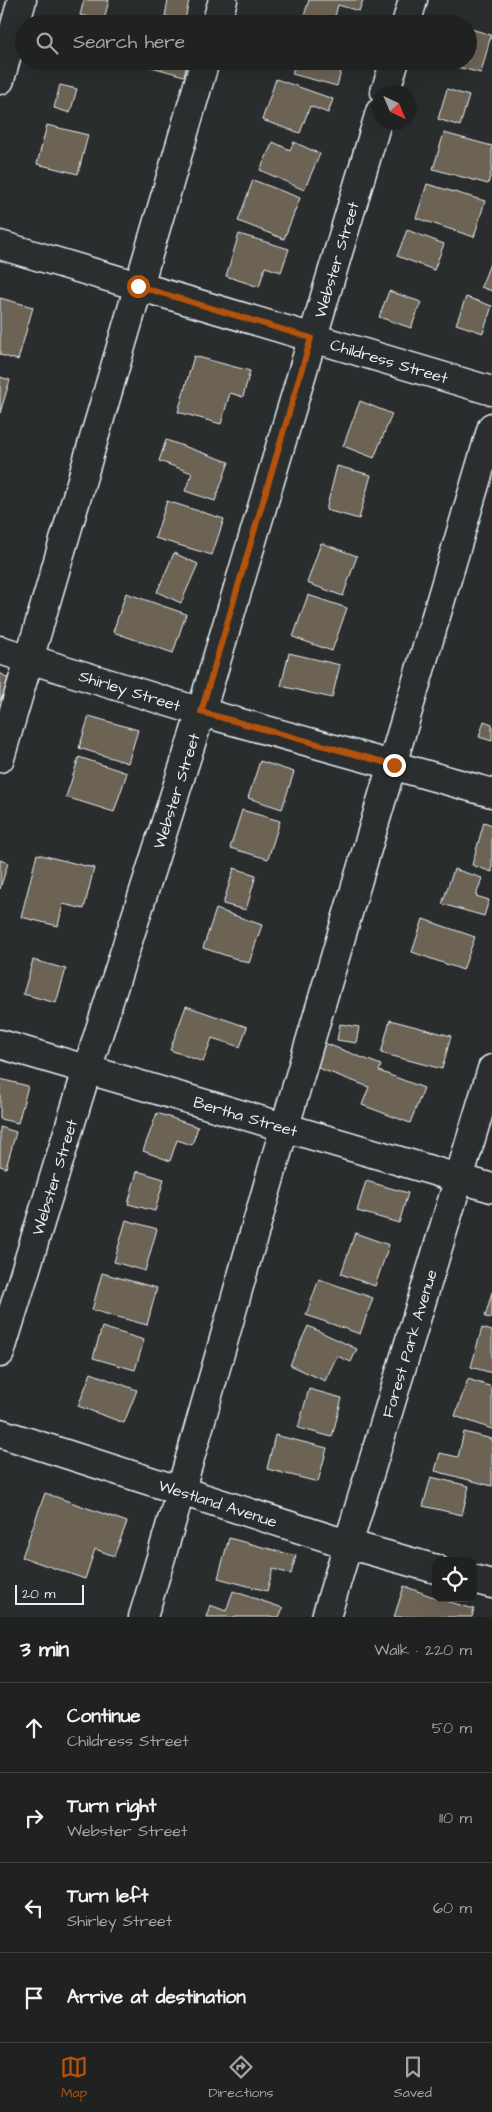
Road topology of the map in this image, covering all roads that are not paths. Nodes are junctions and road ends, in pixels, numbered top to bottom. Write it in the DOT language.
graph roads {
  1 [pos="22,0"];
  2 [pos="223,0"];
  3 [pos="414,0"];
  4 [pos="18,15"];
  5 [pos="219,15"];
  6 [pos="409,15"];
  7 [pos="15,25"];
  8 [pos="202,70"];
  9 [pos="392,70"];
  10 [pos="0,80"];
  11 [pos="388,85"];
  12 [pos="375,130"];
  13 [pos="0,245"];
  14 [pos="138,286"];
  15 [pos="311,338"];
  16 [pos="492,392"];
  17 [pos="492,427"];
  18 [pos="0,650"];
  19 [pos="30,659"];
  20 [pos="201,712"];
  21 [pos="0,758"];
  22 [pos="394,765"];
  23 [pos="492,793"];
  24 [pos="0,1044"];
  25 [pos="492,1069"];
  26 [pos="86,1070"];
  27 [pos="284,1128"];
  28 [pos="460,1178"];
  29 [pos="492,1188"];
  30 [pos="0,1353"];
  31 [pos="0,1433"];
  32 [pos="182,1491"];
  33 [pos="347,1544"];
  34 [pos="432,1568"];
  35 [pos="477,1580"];
  36 [pos="492,1584"];
  37 [pos="143,1617"];
  38 [pos="326,1617"];
  1 -- 4 [label="street"];
  2 -- 5 [label="street"];
  3 -- 6 [label="street"];
  7 -- 10 [label="street"];
  8 -- 14 [label="street"];
  9 -- 11 [label="street"];
  12 -- 15 [label="street, Webster Street"];
  13 -- 14 [label="street, Childress Street"];
  14 -- 15 [label="street, Childress Street"];
  14 -- 19 [label="street"];
  15 -- 16 [label="street, Childress Street"];
  15 -- 20 [label="street, Webster Street"];
  17 -- 22 [label="street"];
  18 -- 19 [label="street, Shirley Street"];
  19 -- 20 [label="street, Shirley Street"];
  19 -- 21 [label="street"];
  20 -- 22 [label="street, Shirley Street"];
  20 -- 26 [label="street, Webster Street"];
  22 -- 23 [label="street, Shirley Street"];
  22 -- 27 [label="street"];
  24 -- 26 [label="street, Bertha Street"];
  25 -- 28 [label="street, Forest Park Avenue"];
  26 -- 27 [label="street, Bertha Street"];
  26 -- 30 [label="street, Webster Street"];
  27 -- 28 [label="street, Bertha Street"];
  27 -- 32 [label="street"];
  28 -- 29 [label="street, Bertha Street"];
  28 -- 33 [label="street, Forest Park Avenue"];
  31 -- 32 [label="street, Westland Avenue"];
  32 -- 33 [label="street, Westland Avenue"];
  32 -- 37 [label="street"];
  33 -- 34 [label="street, Westland Avenue"];
  33 -- 38 [label="street, Forest Park Avenue"];
  35 -- 36 [label="street"];
}
